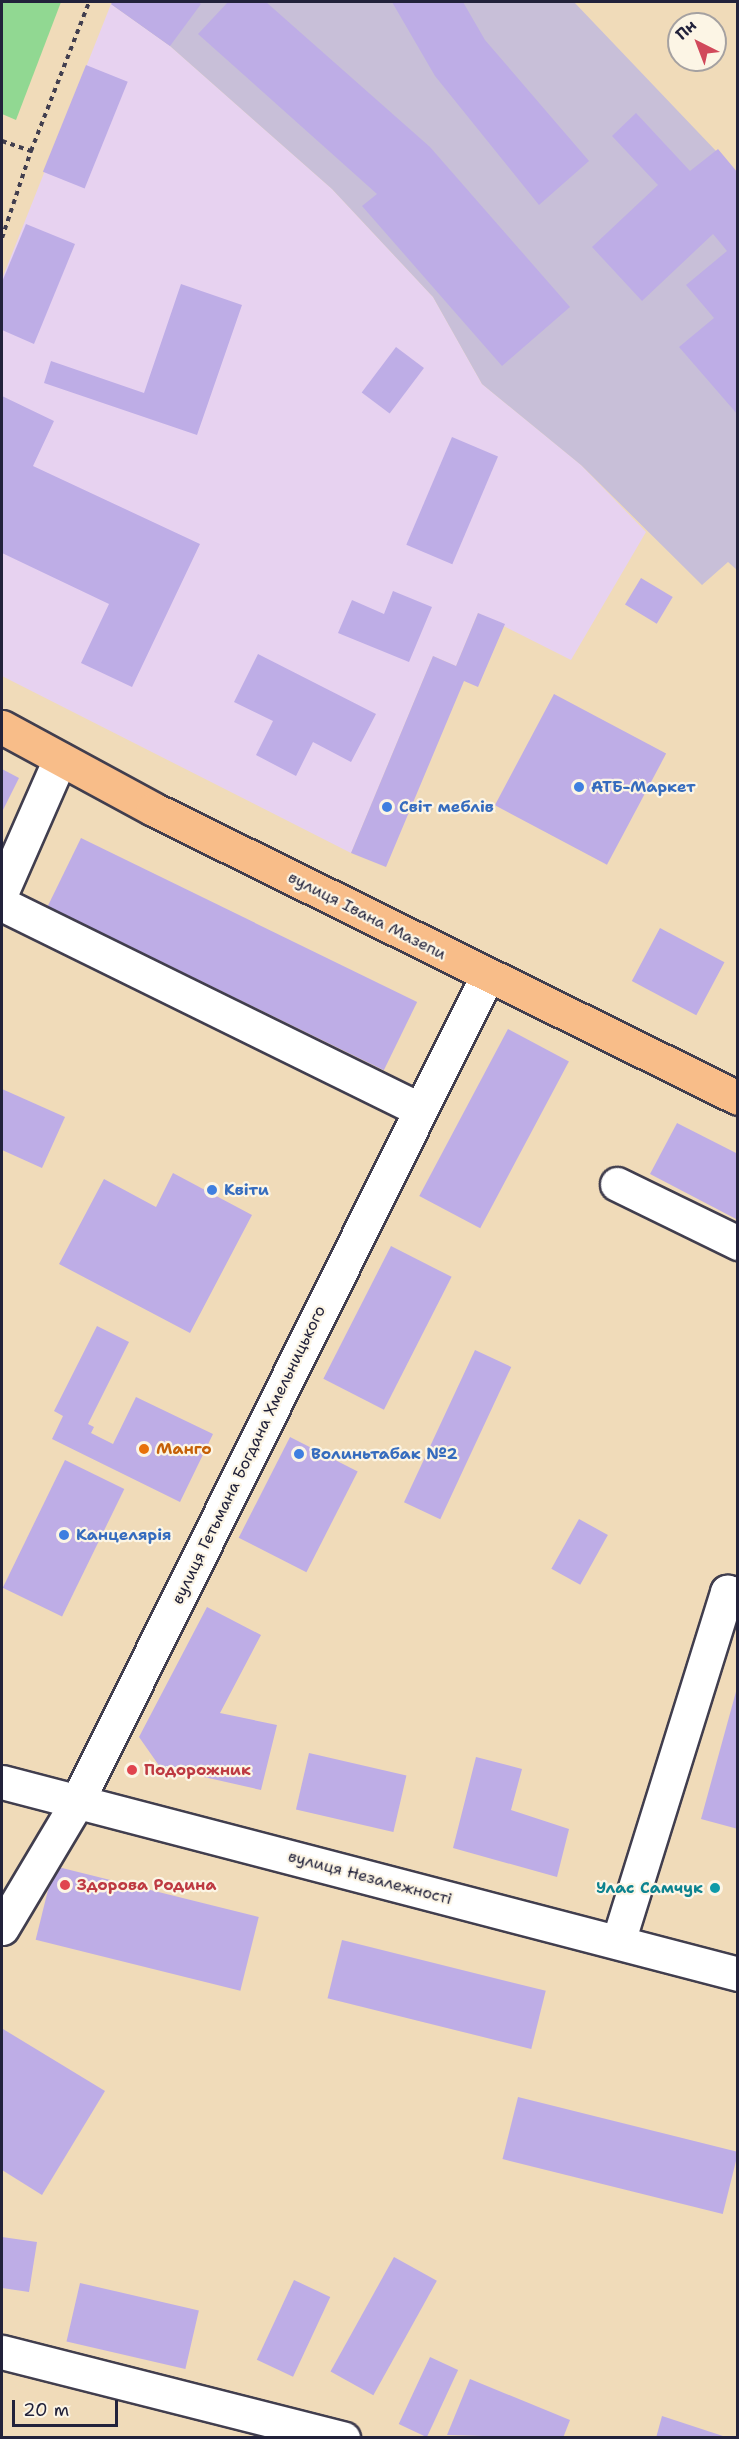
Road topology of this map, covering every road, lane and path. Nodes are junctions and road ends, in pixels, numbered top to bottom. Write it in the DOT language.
graph roads {
  1 [pos="89,2"];
  2 [pos="2,141"];
  3 [pos="31,151"];
  4 [pos="2,238"];
  5 [pos="2,727"];
  6 [pos="60,759"];
  7 [pos="2,891"];
  8 [pos="2,904"];
  9 [pos="480,972"];
  10 [pos="738,1098"];
  11 [pos="407,1102"];
  12 [pos="617,1184"];
  13 [pos="738,1243"];
  14 [pos="738,1594"];
  15 [pos="2,1782"];
  16 [pos="69,1799"];
  17 [pos="2,1897"];
  18 [pos="2,1928"];
  19 [pos="618,1942"];
  20 [pos="738,1974"];
  21 [pos="2,2352"];
  22 [pos="343,2438"];
  1 -- 3 [label="path"];
  2 -- 3 [label="path"];
  3 -- 4 [label="path"];
  5 -- 6 [label="main road, вулиця Івана Мазепи"];
  6 -- 7 [label="street"];
  6 -- 9 [label="main road, вулиця Івана Мазепи"];
  8 -- 11 [label="street"];
  9 -- 10 [label="main road, вулиця Івана Мазепи"];
  9 -- 11 [label="street, вулиця Гетьмана Богдана Хмельницького"];
  9 -- 16 [label="street, вулиця Гетьмана Богдана Хмельницького"];
  11 -- 16 [label="street, вулиця Гетьмана Богдана Хмельницького"];
  12 -- 13 [label="street"];
  14 -- 19 [label="street"];
  15 -- 16 [label="street, вулиця Незалежності"];
  16 -- 17 [label="street, вулиця Гетьмана Богдана Хмельницького"];
  16 -- 18 [label="street, вулиця Гетьмана Богдана Хмельницького"];
  16 -- 19 [label="street, вулиця Незалежності"];
  19 -- 20 [label="street, вулиця Незалежності"];
  21 -- 22 [label="street"];
}
